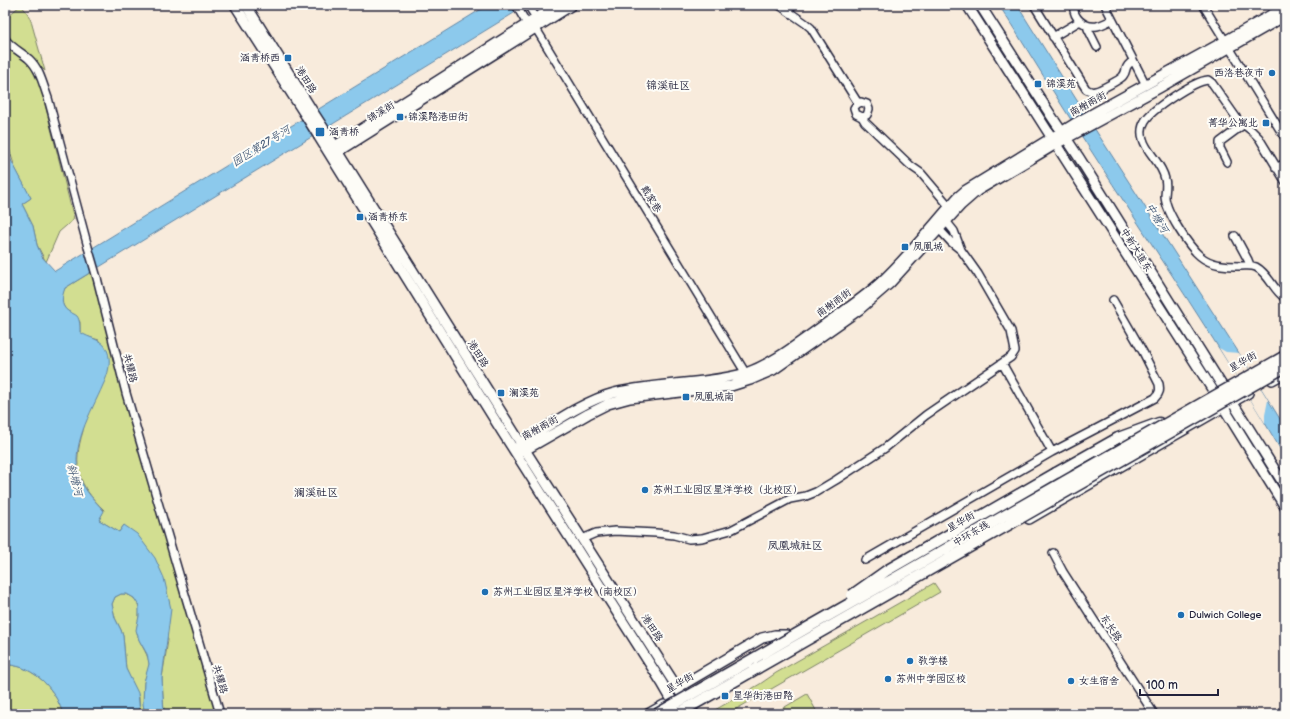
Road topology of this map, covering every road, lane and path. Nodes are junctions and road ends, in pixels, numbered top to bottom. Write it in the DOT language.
graph roads {
  1 [pos="235,5"];
  2 [pos="246,5"];
  3 [pos="528,5"];
  4 [pos="557,5"];
  5 [pos="572,5"];
  6 [pos="779,5"];
  7 [pos="967,5"];
  8 [pos="980,5"];
  9 [pos="1034,5"];
  10 [pos="1074,5"];
  11 [pos="1105,5"];
  12 [pos="1203,5"];
  13 [pos="1285,7"];
  14 [pos="517,8"];
  15 [pos="1285,16"];
  16 [pos="1112,20"];
  17 [pos="1080,21"];
  18 [pos="533,23"];
  19 [pos="1087,25"];
  20 [pos="1053,37"];
  21 [pos="5,39"];
  22 [pos="1227,45"];
  23 [pos="1097,47"];
  24 [pos="1133,61"];
  25 [pos="1146,85"];
  26 [pos="858,103"];
  27 [pos="310,114"];
  28 [pos="862,117"];
  29 [pos="1090,120"];
  30 [pos="1243,125"];
  31 [pos="1064,135"];
  32 [pos="1285,138"];
  33 [pos="1054,141"];
  34 [pos="334,150"];
  35 [pos="1227,162"];
  36 [pos="1285,163"];
  37 [pos="1280,171"];
  38 [pos="1285,181"];
  39 [pos="949,206"];
  40 [pos="946,221"];
  41 [pos="939,229"];
  42 [pos="1235,236"];
  43 [pos="962,250"];
  44 [pos="1250,265"];
  45 [pos="1285,298"];
  46 [pos="1113,300"];
  47 [pos="1285,350"];
  48 [pos="1285,356"];
  49 [pos="1002,363"];
  50 [pos="1285,367"];
  51 [pos="1285,373"];
  52 [pos="748,376"];
  53 [pos="1223,386"];
  54 [pos="1214,392"];
  55 [pos="1233,402"];
  56 [pos="1224,408"];
  57 [pos="1158,422"];
  58 [pos="523,446"];
  59 [pos="515,451"];
  60 [pos="1052,452"];
  61 [pos="1285,486"];
  62 [pos="1285,507"];
  63 [pos="582,539"];
  64 [pos="1053,553"];
  65 [pos="865,560"];
  66 [pos="807,628"];
  67 [pos="679,691"];
  68 [pos="672,700"];
  69 [pos="691,713"];
  70 [pos="220,714"];
  71 [pos="648,714"];
  72 [pos="657,714"];
  73 [pos="676,714"];
  74 [pos="680,714"];
  75 [pos="1154,714"];
  1 -- 27 [label="main road, 港田路"];
  2 -- 27 [label="main road, 港田路"];
  3 -- 18 [label="street"];
  4 -- 18 [label="main road, 锦溪街"];
  5 -- 18 [label="main road, 锦溪街"];
  6 -- 26 [label="street"];
  7 -- 33 [label="main road, 中新大道东"];
  8 -- 31 [label="main road, 中新大道东"];
  9 -- 20 [label="street"];
  10 -- 17 [label="street"];
  11 -- 16 [label="street"];
  12 -- 22 [label="street"];
  13 -- 22 [label="main road, 南榭雨街"];
  14 -- 18 [label="street"];
  15 -- 22 [label="main road, 南榭雨街"];
  16 -- 19 [label="street"];
  16 -- 24 [label="street"];
  17 -- 19 [label="street"];
  17 -- 20 [label="street"];
  18 -- 34 [label="main road, 锦溪街"];
  18 -- 52 [label="street, 戴家巷"];
  19 -- 23 [label="street"];
  20 -- 24 [label="street"];
  21 -- 70 [label="street, 共耀路, bridge"];
  22 -- 25 [label="main road, 南榭雨街"];
  22 -- 29 [label="main road, 南榭雨街"];
  22 -- 32 [label="street"];
  24 -- 25 [label="street"];
  25 -- 29 [label="main road, 南榭雨街"];
  26 -- 28 [label="street"];
  26 -- 28 [label="street"];
  27 -- 34 [label="main road, 港田路, bridge"];
  28 -- 39 [label="street"];
  29 -- 31 [label="main road, 南榭雨街"];
  30 -- 35 [label="street"];
  30 -- 37 [label="street"];
  30 -- 44 [label="street"];
  31 -- 33 [label="main road, 南榭雨街"];
  31 -- 53 [label="main road, 中新大道东"];
  33 -- 39 [label="main road, 南榭雨街"];
  33 -- 40 [label="main road, 南榭雨街"];
  33 -- 54 [label="main road, 中新大道东"];
  34 -- 58 [label="main road, 港田路"];
  34 -- 59 [label="main road, 港田路"];
  36 -- 37 [label="street"];
  37 -- 38 [label="street"];
  39 -- 52 [label="main road, 南榭雨街"];
  40 -- 41 [label="main road, 南榭雨街"];
  40 -- 43 [label="street"];
  41 -- 43 [label="street"];
  41 -- 52 [label="main road, 南榭雨街"];
  42 -- 44 [label="street"];
  43 -- 49 [label="street"];
  44 -- 45 [label="street"];
  46 -- 60 [label="street"];
  47 -- 53 [label="main road, 星华街"];
  48 -- 66 [label="highway, 中环东线, bridge"];
  49 -- 60 [label="street"];
  49 -- 63 [label="street"];
  50 -- 73 [label="highway, 中环东线, bridge"];
  51 -- 55 [label="main road"];
  52 -- 58 [label="main road, 南榭雨街"];
  53 -- 54 [label="main road, 星华街"];
  53 -- 55 [label="main road, 中新大道东"];
  54 -- 56 [label="main road, 中新大道东"];
  54 -- 57 [label="main road, 星华街"];
  55 -- 56 [label="main road"];
  55 -- 61 [label="main road, 中新大道东"];
  56 -- 62 [label="main road, 中新大道东"];
  56 -- 69 [label="main road"];
  57 -- 66 [label="highway, bridge"];
  57 -- 67 [label="main road, 星华街"];
  58 -- 59 [label="main road, 南榭雨街"];
  58 -- 63 [label="main road, 港田路"];
  59 -- 68 [label="main road, 港田路"];
  60 -- 65 [label="street"];
  63 -- 67 [label="main road, 港田路"];
  64 -- 75 [label="street, 东长路"];
  66 -- 72 [label="highway, 中环东线, bridge"];
  67 -- 68 [label="main road, 星华街"];
  67 -- 69 [label="main road, 港田路"];
  68 -- 71 [label="main road, 星华街"];
  68 -- 74 [label="main road, 港田路"];
}
